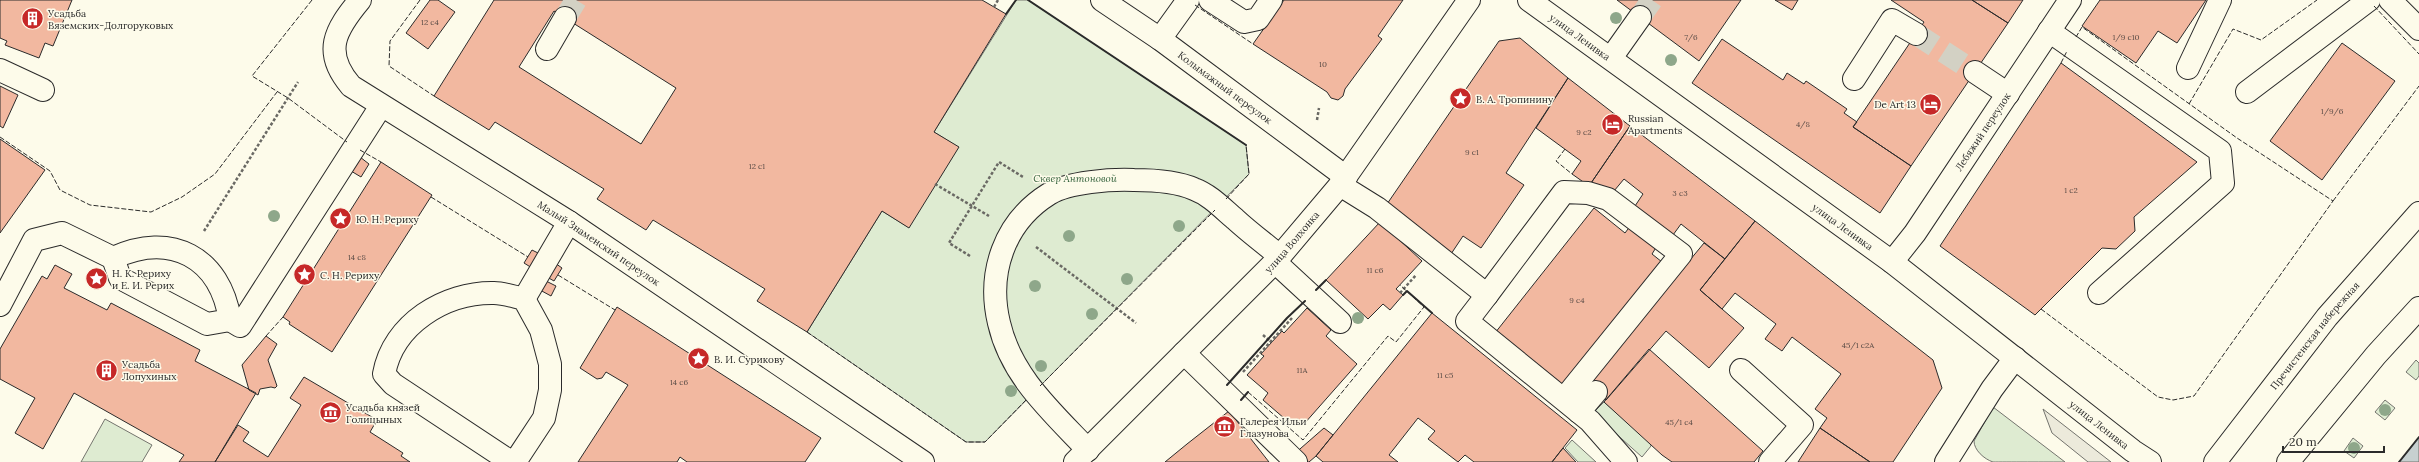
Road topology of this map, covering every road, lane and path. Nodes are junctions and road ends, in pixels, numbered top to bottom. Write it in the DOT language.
graph roads {
  1 [pos="360,0"];
  2 [pos="998,0"];
  3 [pos="1102,0"];
  4 [pos="1188,0"];
  5 [pos="1210,0"];
  6 [pos="1271,0"];
  7 [pos="1470,0"];
  8 [pos="1530,0"];
  9 [pos="2070,0"];
  10 [pos="2220,0"];
  11 [pos="2368,0"];
  12 [pos="2390,0"];
  13 [pos="994,7"];
  14 [pos="1640,17"];
  15 [pos="565,18"];
  16 [pos="2419,29"];
  17 [pos="2049,31"];
  18 [pos="1916,34"];
  19 [pos="1160,39"];
  20 [pos="547,49"];
  21 [pos="1611,58"];
  22 [pos="2188,68"];
  23 [pos="0,70"];
  24 [pos="1975,72"];
  25 [pos="1854,79"];
  26 [pos="298,82"];
  27 [pos="43,90"];
  28 [pos="2247,92"];
  29 [pos="2008,94"];
  30 [pos="381,106"];
  31 [pos="1319,108"];
  32 [pos="1317,120"];
  33 [pos="999,162"];
  34 [pos="1343,181"];
  35 [pos="936,184"];
  36 [pos="972,206"];
  37 [pos="983,212"];
  38 [pos="2419,212"];
  39 [pos="569,222"];
  40 [pos="1012,230"];
  41 [pos="949,243"];
  42 [pos="189,255"];
  43 [pos="113,258"];
  44 [pos="1277,259"];
  45 [pos="1892,262"];
  46 [pos="2099,292"];
  47 [pos="1487,295"];
  48 [pos="524,299"];
  49 [pos="0,305"];
  50 [pos="2419,308"];
  51 [pos="230,320"];
  52 [pos="1340,322"];
  53 [pos="1136,323"];
  54 [pos="1277,334"];
  55 [pos="1263,335"];
  56 [pos="1270,342"];
  57 [pos="1184,353"];
  58 [pos="2015,358"];
  59 [pos="1741,370"];
  60 [pos="1238,378"];
  61 [pos="1596,392"];
  62 [pos="1572,406"];
  63 [pos="1078,457"];
  64 [pos="511,462"];
  65 [pos="515,462"];
  66 [pos="923,462"];
  67 [pos="1296,462"];
  68 [pos="1626,462"];
  69 [pos="1770,462"];
  70 [pos="1946,462"];
  71 [pos="2150,462"];
  72 [pos="2215,462"];
  73 [pos="2288,462"];
  1 -- 30 [label="street, Малый Знаменский переулок"];
  2 -- 13 [label="path"];
  3 -- 19 [label="street, Колымажный переулок"];
  4 -- 19 [label="street"];
  5 -- 6 [label="street"];
  7 -- 34 [label="street, улица Волхонка"];
  8 -- 21 [label="street, улица Ленивка"];
  9 -- 17 [label="street, Лебяжий переулок"];
  10 -- 22 [label="street"];
  11 -- 28 [label="street"];
  12 -- 16 [label="street"];
  14 -- 21 [label="street"];
  15 -- 20 [label="street"];
  17 -- 29 [label="street, Лебяжий переулок"];
  17 -- 46 [label="street"];
  18 -- 25 [label="street"];
  19 -- 34 [label="street, Колымажный переулок"];
  21 -- 45 [label="street, улица Ленивка"];
  23 -- 27 [label="street"];
  24 -- 29 [label="street"];
  26 -- 42 [label="path"];
  29 -- 45 [label="street, Лебяжий переулок"];
  30 -- 39 [label="street, Малый Знаменский переулок"];
  30 -- 51 [label="street"];
  31 -- 32 [label="path"];
  33 -- 36 [label="path"];
  34 -- 44 [label="street, улица Волхонка"];
  34 -- 47 [label="street, Колымажный переулок"];
  35 -- 36 [label="path"];
  36 -- 37 [label="path"];
  36 -- 41 [label="path"];
  38 -- 72 [label="street, Пречистенская набережная"];
  39 -- 48 [label="street"];
  39 -- 66 [label="street, Малый Знаменский переулок"];
  40 -- 44 [label="street"];
  40 -- 53 [label="path"];
  40 -- 63 [label="street"];
  42 -- 43 [label="street"];
  42 -- 51 [label="street"];
  43 -- 49 [label="street"];
  43 -- 51 [label="street"];
  44 -- 52 [label="street"];
  44 -- 57 [label="street, улица Волхонка"];
  45 -- 58 [label="street, улица Ленивка"];
  47 -- 62 [label="street"];
  47 -- 62 [label="street"];
  48 -- 64 [label="street"];
  48 -- 65 [label="street"];
  50 -- 73 [label="street"];
  54 -- 56 [label="path"];
  55 -- 56 [label="path"];
  56 -- 60 [label="path"];
  57 -- 63 [label="street, улица Волхонка"];
  57 -- 67 [label="street"];
  58 -- 70 [label="street"];
  58 -- 71 [label="street, улица Ленивка"];
  59 -- 69 [label="street"];
  61 -- 62 [label="street"];
  62 -- 68 [label="street"];
}
